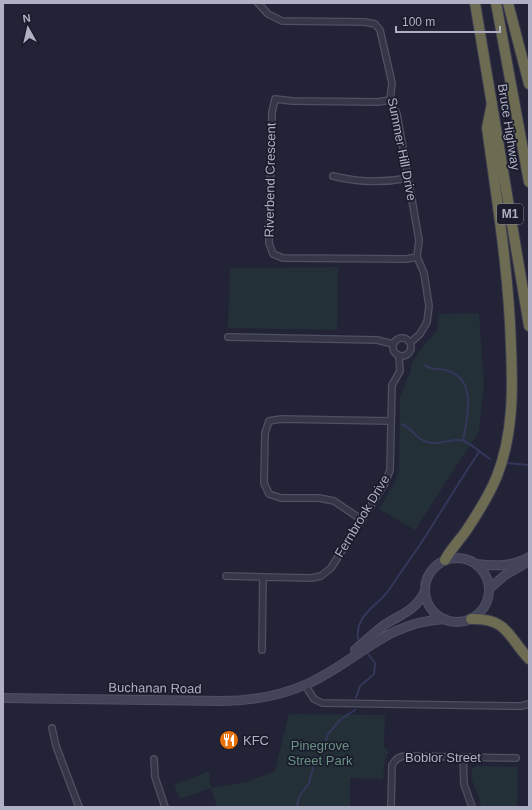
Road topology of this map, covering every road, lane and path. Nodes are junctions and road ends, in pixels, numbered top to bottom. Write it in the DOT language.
graph roads {
  1 [pos="258,3"];
  2 [pos="475,3"];
  3 [pos="496,3"];
  4 [pos="508,3"];
  5 [pos="529,84"];
  6 [pos="390,100"];
  7 [pos="492,103"];
  8 [pos="333,176"];
  9 [pos="408,178"];
  10 [pos="529,182"];
  11 [pos="418,257"];
  12 [pos="529,326"];
  13 [pos="228,337"];
  14 [pos="410,343"];
  15 [pos="393,344"];
  16 [pos="400,356"];
  17 [pos="390,421"];
  18 [pos="362,520"];
  19 [pos="529,557"];
  20 [pos="445,560"];
  21 [pos="529,562"];
  22 [pos="476,564"];
  23 [pos="226,576"];
  24 [pos="263,577"];
  25 [pos="489,589"];
  26 [pos="425,591"];
  27 [pos="445,619"];
  28 [pos="471,619"];
  29 [pos="262,650"];
  30 [pos="529,659"];
  31 [pos="328,672"];
  32 [pos="305,685"];
  33 [pos="3,698"];
  34 [pos="529,704"];
  35 [pos="52,728"];
  36 [pos="463,757"];
  37 [pos="154,758"];
  38 [pos="516,758"];
  39 [pos="79,807"];
  40 [pos="165,807"];
  41 [pos="392,807"];
  42 [pos="472,807"];
  1 -- 6 [label="street, Summer Hill Drive"];
  2 -- 7 [label="highway, Bruce Highway / M1"];
  3 -- 10 [label="highway, Bruce Highway"];
  4 -- 5 [label="highway"];
  6 -- 9 [label="street, Summer Hill Drive"];
  6 -- 11 [label="street, Riverbend Crescent"];
  7 -- 12 [label="highway, Bruce Highway / M1"];
  7 -- 20 [label="highway"];
  8 -- 9 [label="street"];
  9 -- 11 [label="street, Summer Hill Drive"];
  11 -- 14 [label="street, Summer Hill Drive"];
  13 -- 15 [label="street"];
  14 -- 15 [label="street"];
  14 -- 16 [label="street"];
  15 -- 16 [label="street"];
  16 -- 17 [label="street, Fernbrook Drive"];
  17 -- 18 [label="street, Fernbrook Drive"];
  17 -- 18 [label="street"];
  18 -- 24 [label="street, Fernbrook Drive"];
  19 -- 22 [label="main road"];
  20 -- 22 [label="main road"];
  20 -- 26 [label="main road"];
  21 -- 25 [label="main road"];
  22 -- 25 [label="main road"];
  23 -- 24 [label="street, Fernbrook Drive"];
  24 -- 29 [label="street"];
  25 -- 28 [label="main road"];
  26 -- 27 [label="main road"];
  26 -- 31 [label="main road, Buchanan Road"];
  27 -- 28 [label="main road"];
  27 -- 31 [label="main road, Buchanan Road"];
  28 -- 30 [label="highway"];
  31 -- 32 [label="main road, Buchanan Road"];
  32 -- 33 [label="main road, Buchanan Road"];
  32 -- 34 [label="street"];
  35 -- 39 [label="street"];
  36 -- 38 [label="street, Boblor Street"];
  36 -- 41 [label="street, Boblor Street"];
  36 -- 42 [label="street"];
  37 -- 40 [label="street"];
}
